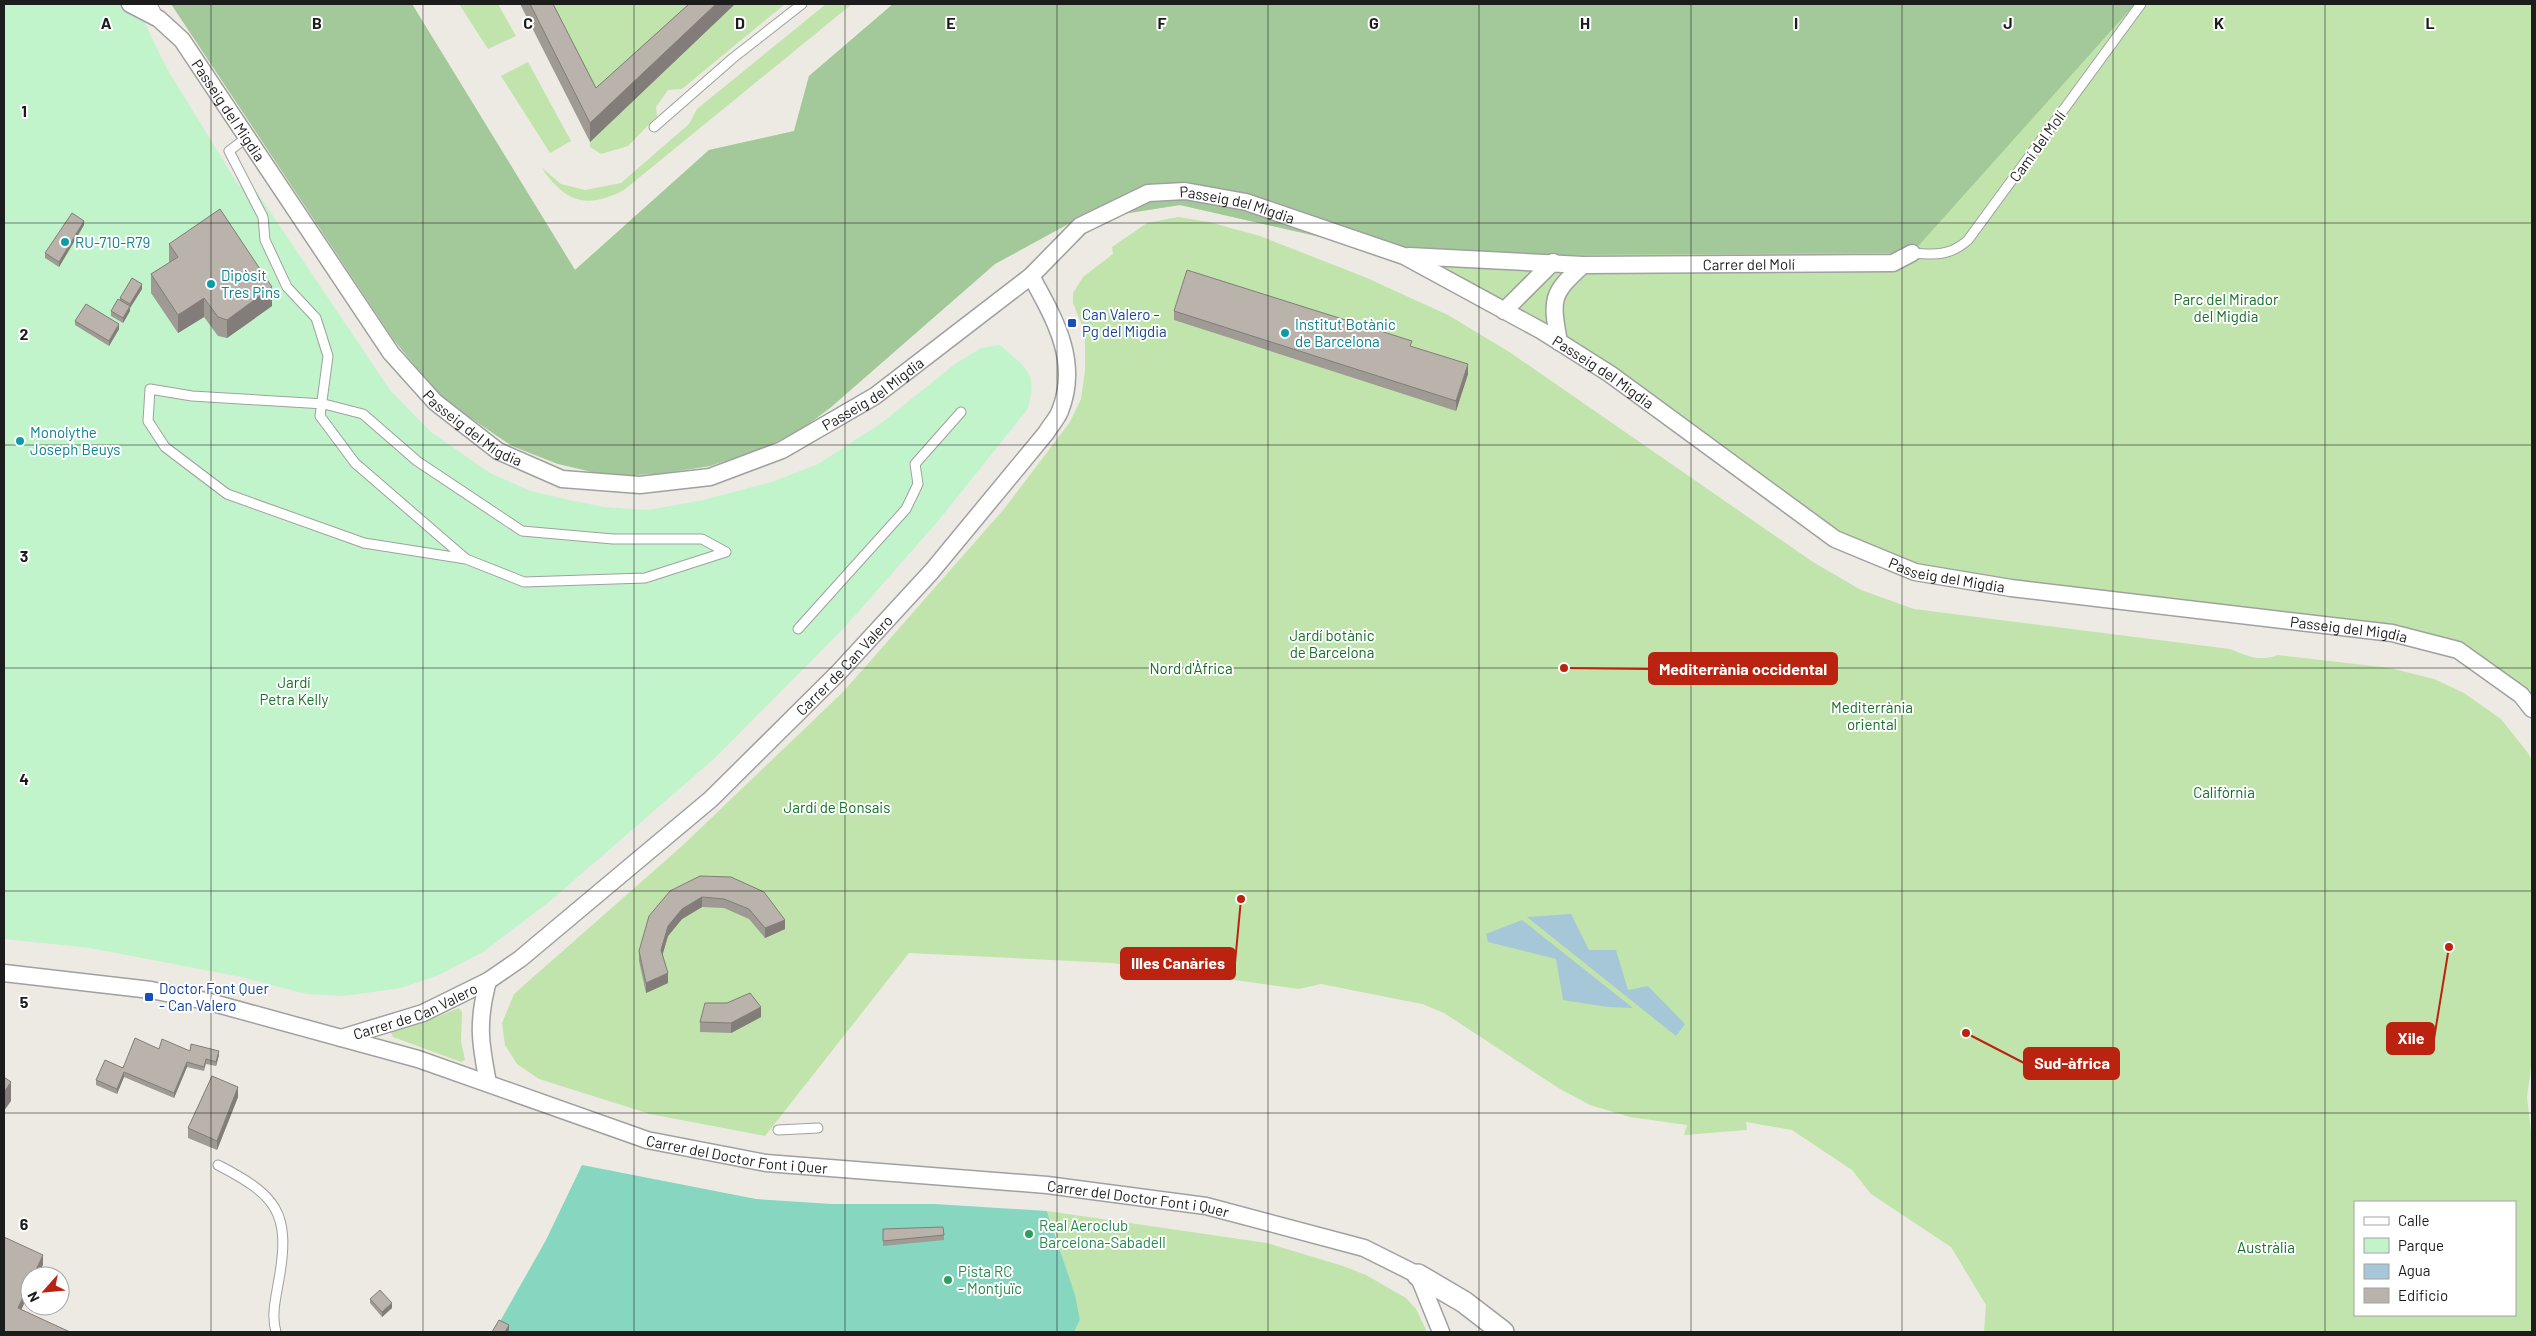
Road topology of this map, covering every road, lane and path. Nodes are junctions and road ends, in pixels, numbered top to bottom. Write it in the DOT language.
graph roads {
  1 [pos="130,4"];
  2 [pos="802,4"];
  3 [pos="2141,4"];
  4 [pos="156,11"];
  5 [pos="654,127"];
  6 [pos="246,138"];
  7 [pos="1912,253"];
  8 [pos="1404,256"];
  9 [pos="1568,263"];
  10 [pos="1030,276"];
  11 [pos="1504,311"];
  12 [pos="1559,342"];
  13 [pos="324,404"];
  14 [pos="961,412"];
  15 [pos="466,559"];
  16 [pos="798,629"];
  17 [pos="2532,709"];
  18 [pos="4,973"];
  19 [pos="488,981"];
  20 [pos="341,1038"];
  21 [pos="488,1083"];
  22 [pos="818,1128"];
  23 [pos="778,1130"];
  24 [pos="218,1165"];
  25 [pos="1418,1275"];
  26 [pos="276,1332"];
  27 [pos="1441,1332"];
  28 [pos="1503,1332"];
  1 -- 4 [label="street, Passeig del Migdia"];
  2 -- 5 [label="lane"];
  3 -- 7 [label="lane, Camí del Molí"];
  4 -- 6 [label="street, Passeig del Migdia"];
  6 -- 10 [label="street, Passeig del Migdia"];
  6 -- 13 [label="lane"];
  7 -- 9 [label="street, Carrer del Molí"];
  8 -- 9 [label="street, Carrer del Molí"];
  8 -- 10 [label="street, Passeig del Migdia"];
  8 -- 11 [label="street, Passeig del Migdia"];
  9 -- 11 [label="street"];
  9 -- 12 [label="street"];
  10 -- 19 [label="street, Carrer de Can Valero"];
  11 -- 12 [label="street, Passeig del Migdia"];
  12 -- 17 [label="street, Passeig del Migdia"];
  13 -- 15 [label="lane"];
  13 -- 15 [label="lane"];
  13 -- 15 [label="lane"];
  14 -- 16 [label="lane"];
  18 -- 20 [label="street, Carrer del Doctor Font i Quer"];
  19 -- 20 [label="street, Carrer de Can Valero"];
  19 -- 21 [label="street, Carrer de Can Valero"];
  20 -- 21 [label="street, Carrer del Doctor Font i Quer"];
  21 -- 25 [label="street, Carrer del Doctor Font i Quer"];
  22 -- 23 [label="lane"];
  24 -- 26 [label="lane"];
  25 -- 27 [label="street"];
  25 -- 28 [label="street"];
}
